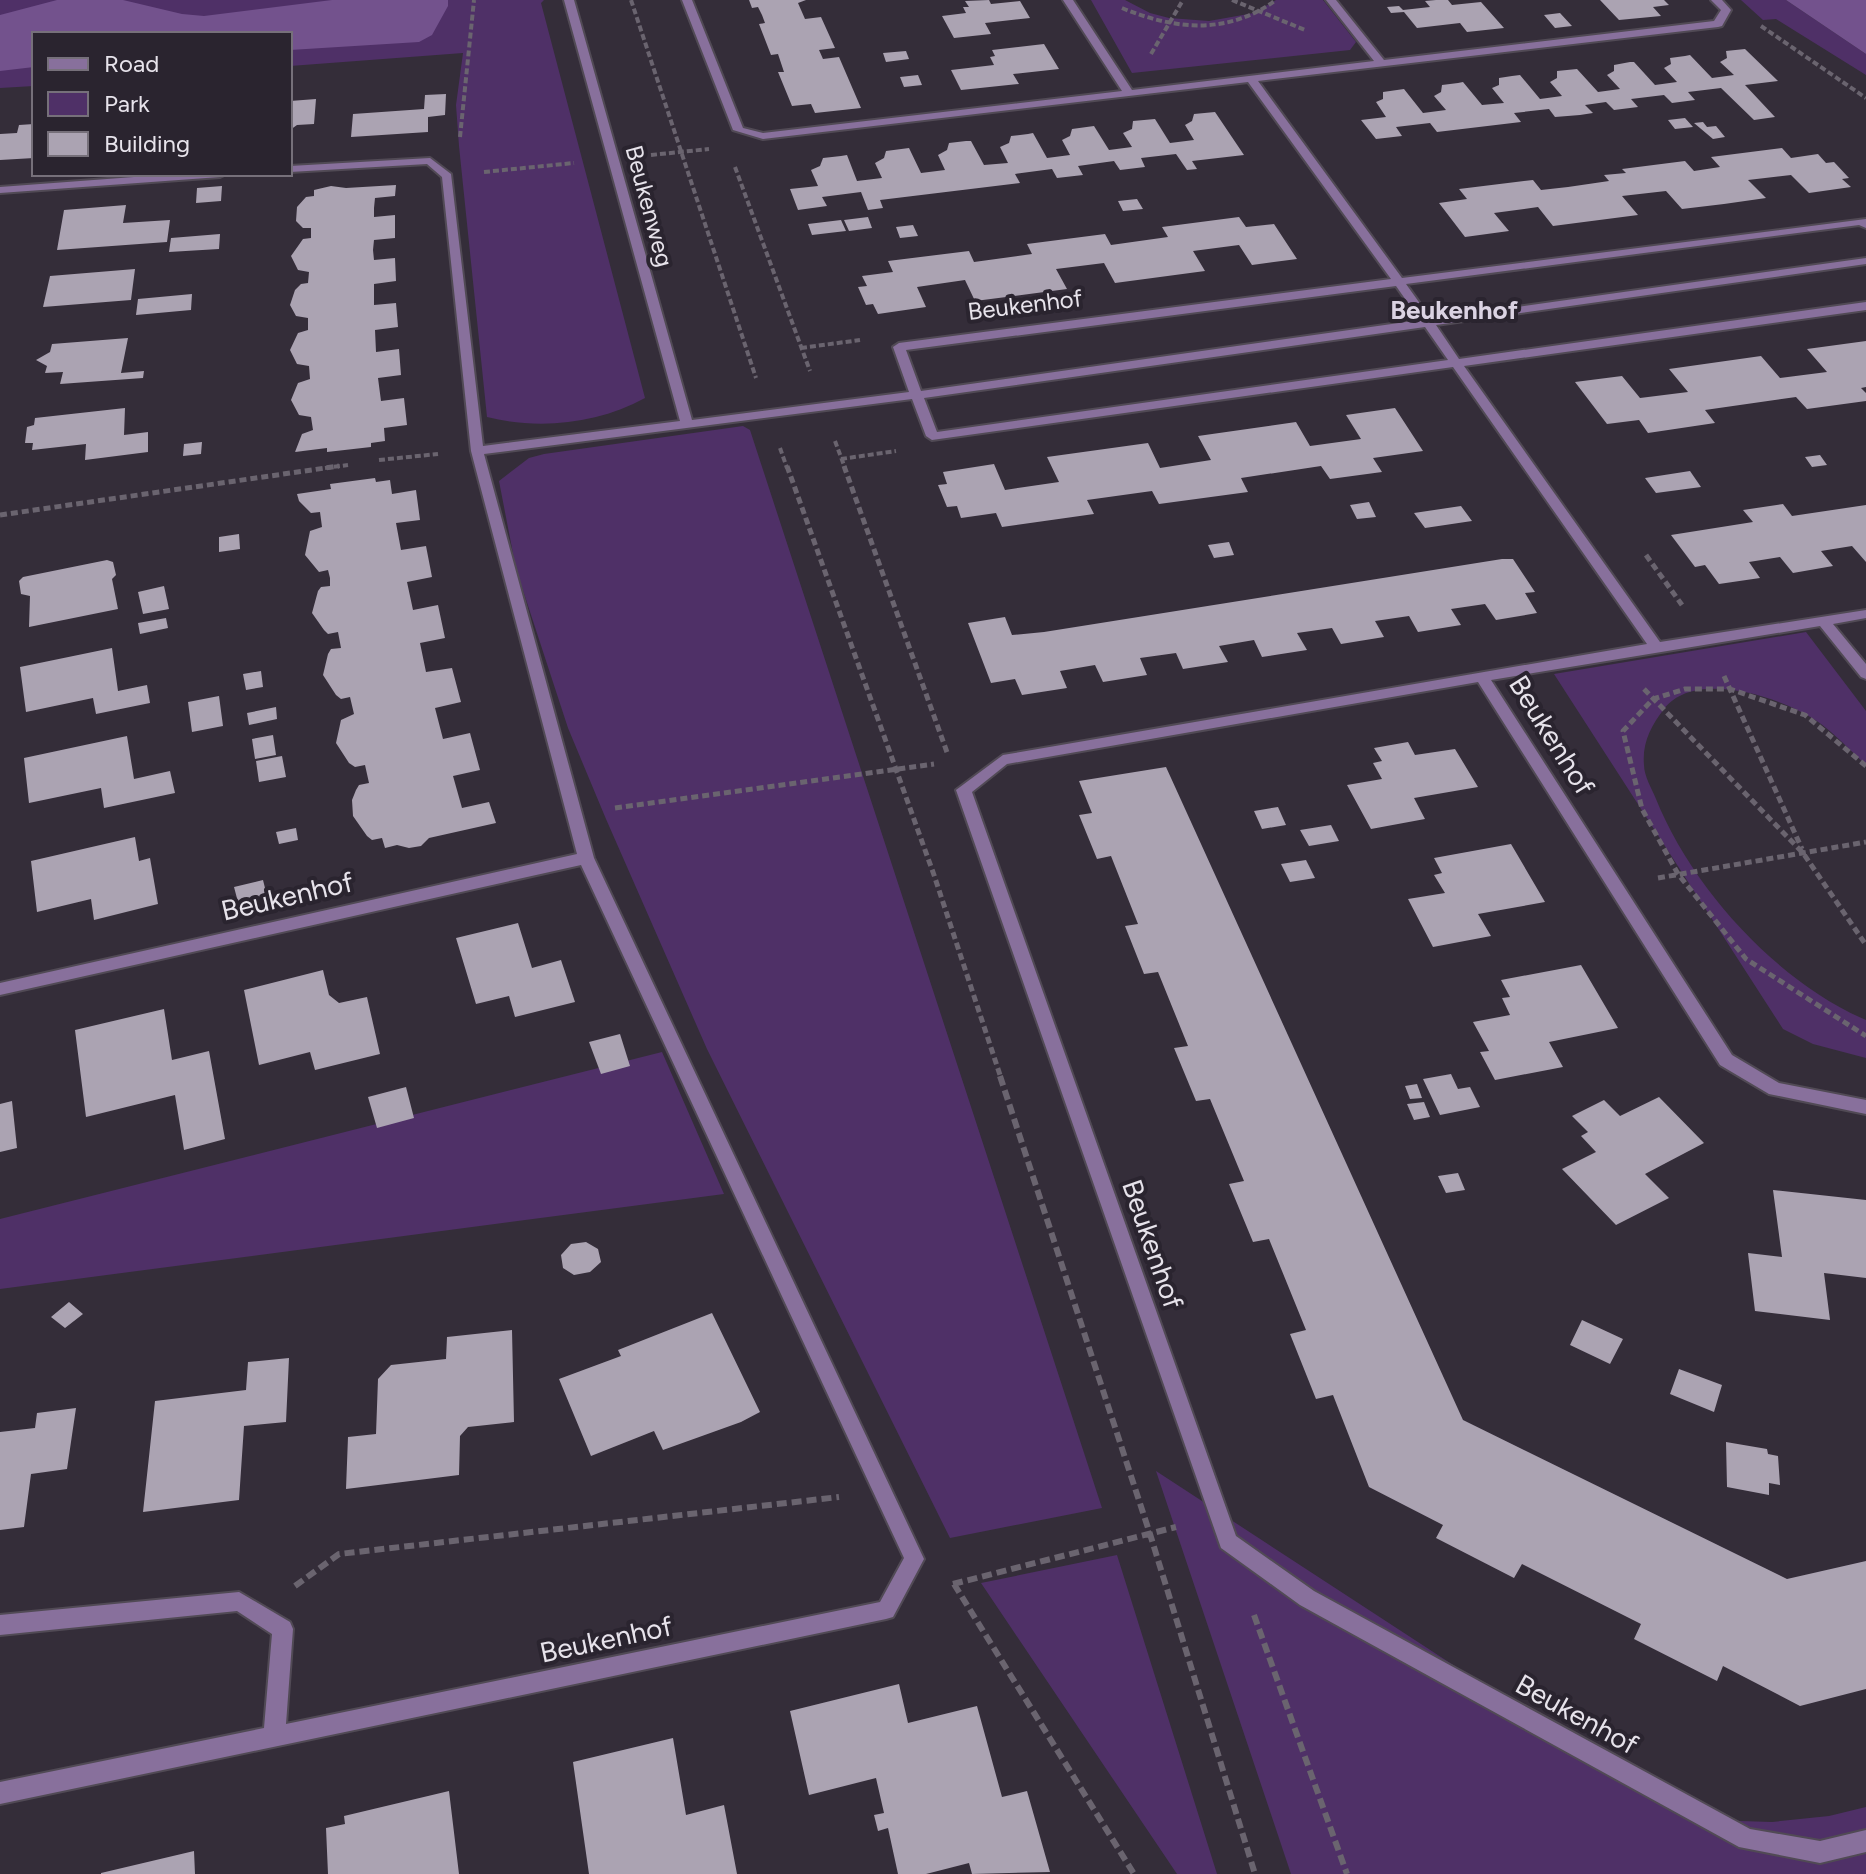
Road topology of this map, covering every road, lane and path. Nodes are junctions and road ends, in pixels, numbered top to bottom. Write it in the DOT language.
graph roads {
  1 [pos="474,0"];
  2 [pos="569,0"];
  3 [pos="631,0"];
  4 [pos="687,0"];
  5 [pos="1068,0"];
  6 [pos="1183,0"];
  7 [pos="1276,0"];
  8 [pos="1331,0"];
  9 [pos="1716,0"];
  10 [pos="1115,4"];
  11 [pos="1723,17"];
  12 [pos="1168,24"];
  13 [pos="1381,63"];
  14 [pos="1251,79"];
  15 [pos="1129,93"];
  16 [pos="1866,98"];
  17 [pos="430,161"];
  18 [pos="733,161"];
  19 [pos="292,169"];
  20 [pos="194,176"];
  21 [pos="0,191"];
  22 [pos="1866,225"];
  23 [pos="1866,261"];
  24 [pos="1399,282"];
  25 [pos="1866,306"];
  26 [pos="1428,324"];
  27 [pos="899,347"];
  28 [pos="801,348"];
  29 [pos="1457,365"];
  30 [pos="916,395"];
  31 [pos="823,407"];
  32 [pos="768,414"];
  33 [pos="687,424"];
  34 [pos="932,436"];
  35 [pos="477,451"];
  36 [pos="841,459"];
  37 [pos="379,460"];
  38 [pos="348,465"];
  39 [pos="0,515"];
  40 [pos="1866,614"];
  41 [pos="1824,621"];
  42 [pos="1656,647"];
  43 [pos="1866,674"];
  44 [pos="1482,677"];
  45 [pos="950,762"];
  46 [pos="1866,766"];
  47 [pos="895,768"];
  48 [pos="985,773"];
  49 [pos="573,814"];
  50 [pos="1866,842"];
  51 [pos="586,858"];
  52 [pos="1678,874"];
  53 [pos="1614,885"];
  54 [pos="0,989"];
  55 [pos="1866,1036"];
  56 [pos="1866,1107"];
  57 [pos="882,1492"];
  58 [pos="1218,1516"];
  59 [pos="1150,1534"];
  60 [pos="1228,1542"];
  61 [pos="900,1583"];
  62 [pos="954,1584"];
  63 [pos="259,1613"];
  64 [pos="0,1625"];
  65 [pos="274,1736"];
  66 [pos="0,1793"];
  67 [pos="1866,1841"];
  68 [pos="1134,1874"];
  69 [pos="1255,1874"];
  70 [pos="1347,1874"];
  1 -- 17 [label="path"];
  2 -- 33 [label="street, Beukenweg"];
  3 -- 32 [label="path"];
  4 -- 15 [label="street"];
  5 -- 15 [label="street"];
  6 -- 12 [label="path"];
  7 -- 12 [label="path"];
  8 -- 13 [label="street"];
  9 -- 11 [label="street"];
  10 -- 12 [label="path"];
  11 -- 13 [label="street"];
  11 -- 16 [label="path"];
  12 -- 15 [label="path"];
  13 -- 14 [label="street"];
  14 -- 15 [label="street"];
  14 -- 24 [label="street"];
  17 -- 19 [label="street"];
  17 -- 35 [label="street, Beukenhof"];
  18 -- 28 [label="path"];
  20 -- 21 [label="street"];
  22 -- 24 [label="street, Beukenhof"];
  23 -- 26 [label="street"];
  24 -- 26 [label="street"];
  24 -- 27 [label="street, Beukenhof"];
  25 -- 29 [label="street"];
  26 -- 29 [label="street"];
  26 -- 30 [label="street"];
  27 -- 28 [label="path"];
  27 -- 30 [label="street"];
  28 -- 31 [label="path"];
  29 -- 34 [label="street"];
  29 -- 42 [label="street"];
  30 -- 31 [label="street"];
  30 -- 34 [label="street"];
  31 -- 32 [label="street"];
  31 -- 36 [label="path"];
  32 -- 33 [label="street"];
  32 -- 47 [label="path"];
  33 -- 35 [label="street"];
  34 -- 36 [label="path"];
  35 -- 37 [label="path"];
  35 -- 49 [label="street, Beukenhof"];
  36 -- 45 [label="path"];
  38 -- 39 [label="path"];
  40 -- 41 [label="street, Beukenhof"];
  41 -- 42 [label="street, Beukenhof"];
  41 -- 43 [label="street"];
  42 -- 44 [label="street, Beukenhof"];
  44 -- 48 [label="street, Beukenhof"];
  44 -- 53 [label="street, Beukenhof"];
  45 -- 47 [label="path"];
  45 -- 48 [label="path"];
  46 -- 52 [label="path"];
  47 -- 49 [label="path"];
  47 -- 59 [label="path"];
  48 -- 58 [label="street, Beukenhof"];
  49 -- 51 [label="street, Beukenhof"];
  50 -- 52 [label="path"];
  51 -- 54 [label="street, Beukenhof"];
  51 -- 57 [label="street, Beukenhof"];
  52 -- 53 [label="path"];
  52 -- 55 [label="path"];
  53 -- 56 [label="street, Beukenhof"];
  57 -- 61 [label="street, Beukenhof"];
  57 -- 63 [label="path"];
  58 -- 59 [label="path"];
  58 -- 60 [label="street, Beukenhof"];
  59 -- 62 [label="path"];
  59 -- 69 [label="path"];
  60 -- 67 [label="street, Beukenhof"];
  60 -- 70 [label="path"];
  61 -- 62 [label="path"];
  61 -- 65 [label="street, Beukenhof"];
  62 -- 68 [label="path"];
  63 -- 64 [label="street"];
  63 -- 65 [label="street"];
  65 -- 66 [label="street, Beukenhof"];
}
